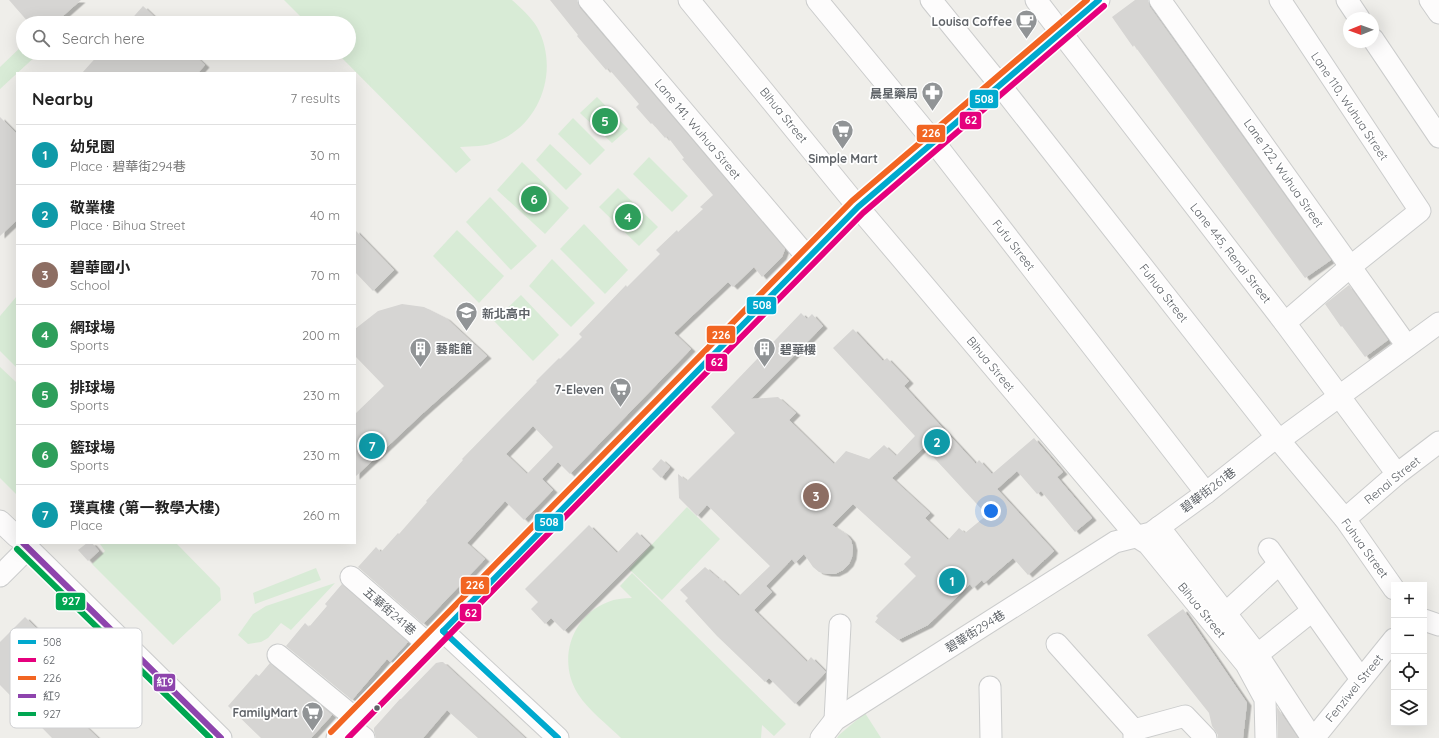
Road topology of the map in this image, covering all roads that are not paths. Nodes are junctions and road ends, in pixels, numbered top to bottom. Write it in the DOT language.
graph roads {
  1 [pos="589,0"];
  2 [pos="689,0"];
  3 [pos="817,0"];
  4 [pos="931,0"];
  5 [pos="1036,0"];
  6 [pos="1099,0"];
  7 [pos="1160,0"];
  8 [pos="1280,0"];
  9 [pos="1347,0"];
  10 [pos="1430,0"];
  11 [pos="1355,12"];
  12 [pos="1439,13"];
  13 [pos="1062,32"];
  14 [pos="1379,48"];
  15 [pos="1000,85"];
  16 [pos="1439,137"];
  17 [pos="934,142"];
  18 [pos="858,207"];
  19 [pos="808,258"];
  20 [pos="1350,267"];
  21 [pos="1285,323"];
  22 [pos="1439,323"];
  23 [pos="1407,346"];
  24 [pos="1339,396"];
  25 [pos="1278,439"];
  26 [pos="1439,442"];
  27 [pos="1397,474"];
  28 [pos="1206,493"];
  29 [pos="1345,519"];
  30 [pos="0,520"];
  31 [pos="1159,527"];
  32 [pos="16,537"];
  33 [pos="1137,537"];
  34 [pos="21,544"];
  35 [pos="23,544"];
  36 [pos="0,576"];
  37 [pos="351,576"];
  38 [pos="1391,585"];
  39 [pos="1312,610"];
  40 [pos="1220,619"];
  41 [pos="1427,621"];
  42 [pos="840,625"];
  43 [pos="1439,625"];
  44 [pos="108,628"];
  45 [pos="436,638"];
  46 [pos="1391,643"];
  47 [pos="1057,644"];
  48 [pos="278,655"];
  49 [pos="1252,659"];
  50 [pos="142,661"];
  51 [pos="1361,679"];
  52 [pos="990,687"];
  53 [pos="835,720"];
  54 [pos="352,730"];
  55 [pos="1134,734"];
  56 [pos="1319,735"];
  57 [pos="220,738"];
  58 [pos="558,738"];
  59 [pos="821,738"];
  60 [pos="991,738"];
  61 [pos="1206,738"];
  62 [pos="1266,738"];
  1 -- 19 [label="street, Lane 141, Wuhua Street"];
  2 -- 18 [label="street, Bihua Street"];
  3 -- 17 [label="street, Fufu Street"];
  4 -- 15 [label="street, Fuhua Street"];
  5 -- 13 [label="street, Lane 445, Renai Street"];
  6 -- 13 [label="street"];
  7 -- 20 [label="street, Lane 122, Wuhua Street"];
  8 -- 20 [label="street, Lane 110, Wuhua Street"];
  9 -- 11 [label="street"];
  10 -- 12 [label="street"];
  13 -- 15 [label="street"];
  13 -- 21 [label="street, Lane 445, Renai Street"];
  14 -- 16 [label="street"];
  15 -- 17 [label="street"];
  15 -- 25 [label="street, Fuhua Street"];
  17 -- 18 [label="street"];
  17 -- 28 [label="street, Fufu Street"];
  18 -- 19 [label="street"];
  18 -- 33 [label="street, Bihua Street"];
  19 -- 45 [label="street"];
  20 -- 21 [label="street"];
  20 -- 23 [label="street, Lane 122, Wuhua Street"];
  21 -- 24 [label="street, Lane 445, Renai Street"];
  22 -- 23 [label="street, 碧華街261巷"];
  23 -- 24 [label="street, 碧華街261巷"];
  24 -- 25 [label="street, 碧華街261巷"];
  24 -- 27 [label="street, Lane 445, Renai Street"];
  25 -- 28 [label="street, 碧華街261巷"];
  25 -- 29 [label="street, Fuhua Street"];
  26 -- 27 [label="street, Renai Street"];
  27 -- 29 [label="street, Renai Street"];
  28 -- 31 [label="street, 碧華街261巷"];
  29 -- 38 [label="street, Fuhua Street"];
  30 -- 32 [label="street"];
  31 -- 33 [label="street, 碧華街261巷"];
  31 -- 40 [label="street"];
  33 -- 40 [label="street, Bihua Street"];
  33 -- 53 [label="street, 碧華街294巷"];
  34 -- 36 [label="street"];
  35 -- 44 [label="street"];
  37 -- 45 [label="street, 五華街241巷"];
  39 -- 40 [label="street"];
  39 -- 49 [label="street"];
  39 -- 51 [label="street"];
  40 -- 49 [label="street, Bihua Street"];
  41 -- 43 [label="street"];
  42 -- 53 [label="street"];
  45 -- 54 [label="street"];
  45 -- 58 [label="street, 五華街241巷"];
  46 -- 51 [label="street, Fenziwei Street"];
  47 -- 55 [label="street"];
  48 -- 54 [label="street"];
  49 -- 56 [label="street"];
  49 -- 62 [label="street, Bihua Street"];
  50 -- 57 [label="street"];
  51 -- 56 [label="street, Fenziwei Street"];
  52 -- 60 [label="street"];
  53 -- 59 [label="street, 碧華街294巷"];
  55 -- 61 [label="street"];
}
